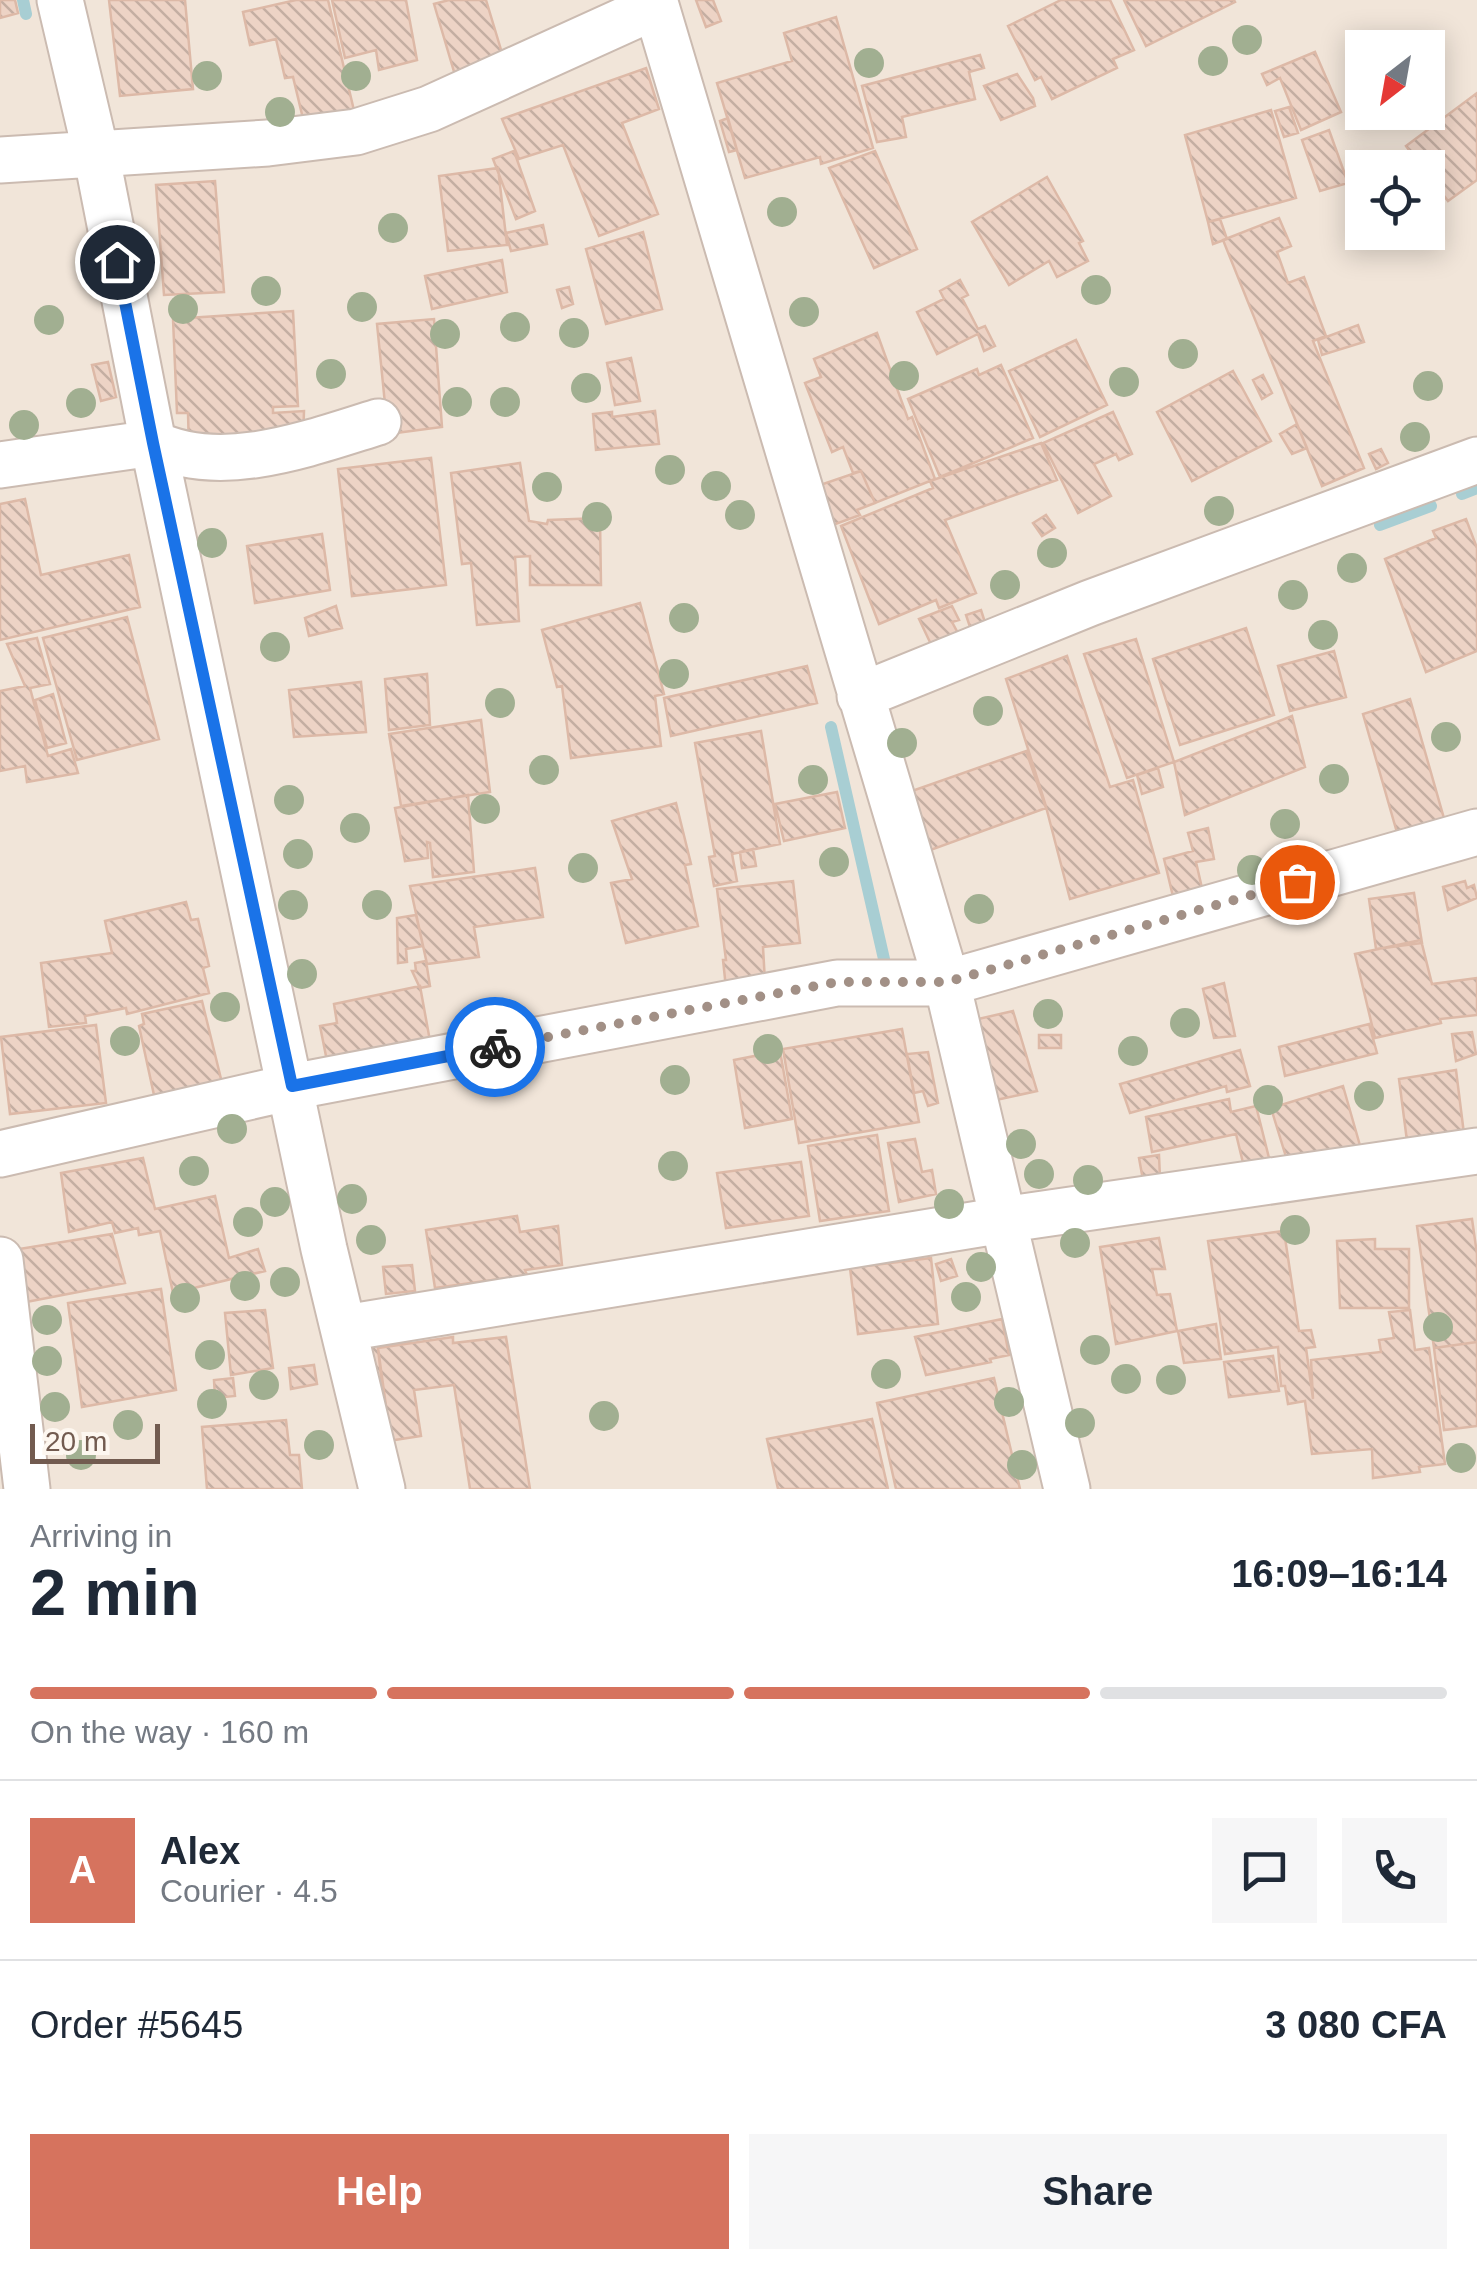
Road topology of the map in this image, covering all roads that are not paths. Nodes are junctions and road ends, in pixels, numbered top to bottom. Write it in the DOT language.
graph roads {
  1 [pos="60,0"];
  2 [pos="655,3"];
  3 [pos="96,153"];
  4 [pos="0,160"];
  5 [pos="378,422"];
  6 [pos="153,443"];
  7 [pos="1477,460"];
  8 [pos="0,465"];
  9 [pos="860,696"];
  10 [pos="1477,832"];
  11 [pos="947,982"];
  12 [pos="292,1086"];
  13 [pos="1477,1151"];
  14 [pos="0,1154"];
  15 [pos="1003,1220"];
  16 [pos="0,1260"];
  17 [pos="346,1328"];
  18 [pos="27,1489"];
  19 [pos="382,1489"];
  20 [pos="1067,1489"];
  1 -- 3 [label="street"];
  2 -- 3 [label="street"];
  2 -- 9 [label="street"];
  3 -- 4 [label="street"];
  3 -- 6 [label="street"];
  5 -- 6 [label="street"];
  6 -- 8 [label="street"];
  6 -- 12 [label="street"];
  7 -- 9 [label="street"];
  9 -- 11 [label="street"];
  10 -- 11 [label="street"];
  11 -- 12 [label="street"];
  11 -- 15 [label="street"];
  12 -- 14 [label="street"];
  12 -- 17 [label="street"];
  13 -- 15 [label="street"];
  15 -- 17 [label="street"];
  15 -- 20 [label="street"];
  16 -- 18 [label="street"];
  17 -- 19 [label="street"];
}
